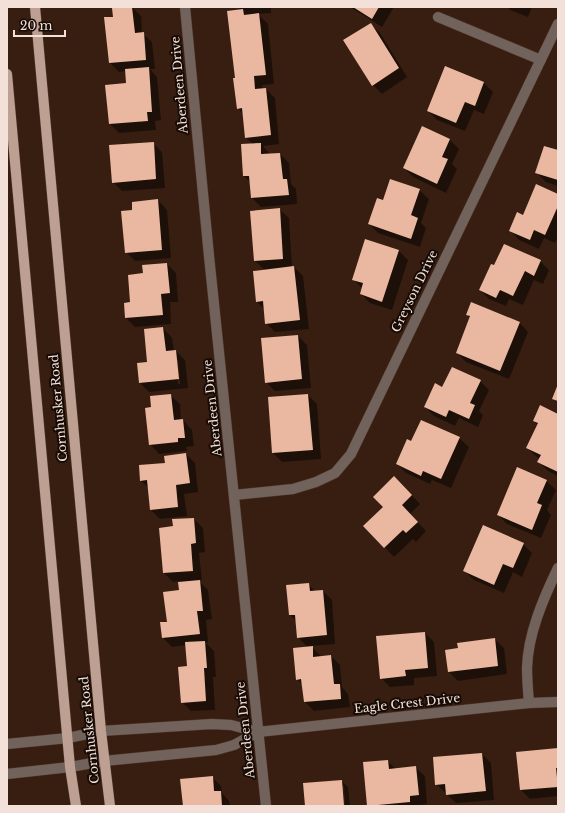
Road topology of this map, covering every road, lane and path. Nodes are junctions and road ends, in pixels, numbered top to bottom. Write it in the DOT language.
graph roads {
  1 [pos="34,7"];
  2 [pos="185,7"];
  3 [pos="438,17"];
  4 [pos="558,24"];
  5 [pos="541,60"];
  6 [pos="7,74"];
  7 [pos="234,495"];
  8 [pos="558,568"];
  9 [pos="529,702"];
  10 [pos="558,702"];
  11 [pos="101,731"];
  12 [pos="258,732"];
  13 [pos="68,738"];
  14 [pos="7,744"];
  15 [pos="104,761"];
  16 [pos="70,767"];
  17 [pos="7,774"];
  18 [pos="76,806"];
  19 [pos="110,806"];
  20 [pos="266,806"];
  1 -- 11 [label="main road, Cornhusker Road"];
  2 -- 7 [label="street, Aberdeen Drive"];
  3 -- 5 [label="street"];
  4 -- 5 [label="street, Greyson Drive"];
  5 -- 7 [label="street, Greyson Drive"];
  6 -- 13 [label="main road, Cornhusker Road"];
  7 -- 12 [label="street, Aberdeen Drive"];
  8 -- 9 [label="street"];
  9 -- 10 [label="street, Eagle Crest Drive"];
  9 -- 12 [label="street, Eagle Crest Drive"];
  11 -- 12 [label="street, Eagle Crest Drive"];
  11 -- 13 [label="street, Eagle Crest Drive"];
  11 -- 15 [label="main road, Cornhusker Road"];
  12 -- 15 [label="street, Eagle Crest Drive"];
  12 -- 20 [label="street, Aberdeen Drive"];
  13 -- 14 [label="street, Eagle Crest Drive"];
  13 -- 16 [label="main road, Cornhusker Road"];
  15 -- 16 [label="street, Eagle Crest Drive"];
  15 -- 19 [label="main road, Cornhusker Road"];
  16 -- 17 [label="street, Eagle Crest Drive"];
  16 -- 18 [label="main road, Cornhusker Road"];
}
